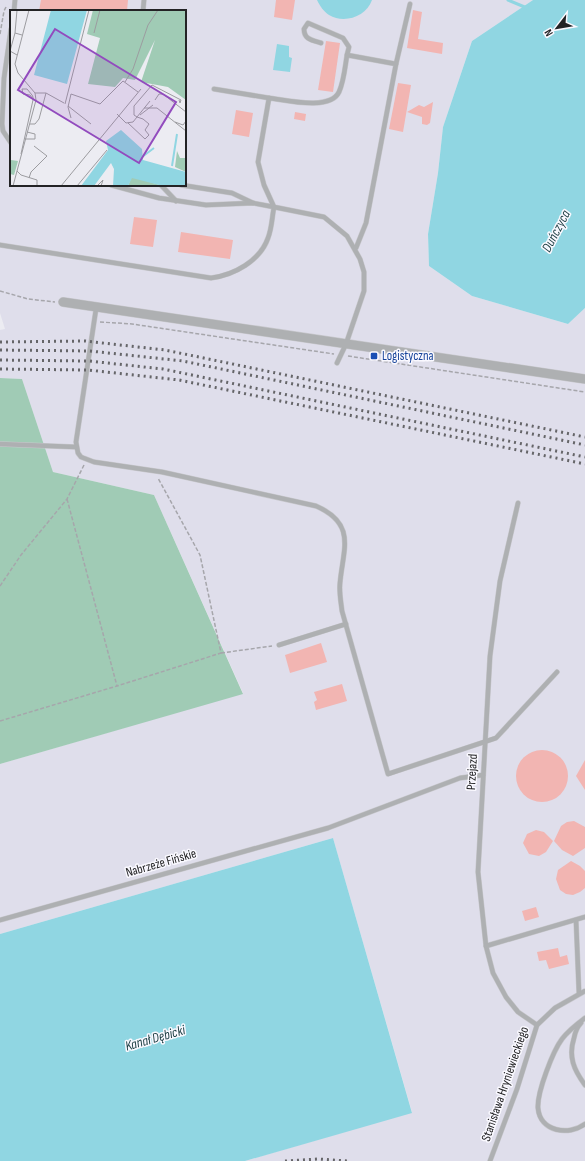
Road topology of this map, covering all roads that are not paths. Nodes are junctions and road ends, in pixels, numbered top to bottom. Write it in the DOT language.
graph roads {
  1 [pos="15,0"];
  2 [pos="144,0"];
  3 [pos="410,4"];
  4 [pos="14,10"];
  5 [pos="143,10"];
  6 [pos="10,36"];
  7 [pos="320,43"];
  8 [pos="347,55"];
  9 [pos="396,64"];
  10 [pos="214,89"];
  11 [pos="268,98"];
  12 [pos="10,142"];
  13 [pos="115,186"];
  14 [pos="162,186"];
  15 [pos="186,186"];
  16 [pos="176,201"];
  17 [pos="253,203"];
  18 [pos="274,207"];
  19 [pos="0,245"];
  20 [pos="356,248"];
  21 [pos="63,302"];
  22 [pos="96,309"];
  23 [pos="346,344"];
  24 [pos="337,363"];
  25 [pos="585,379"];
  26 [pos="0,444"];
  27 [pos="76,447"];
  28 [pos="518,503"];
  29 [pos="346,624"];
  30 [pos="279,645"];
  31 [pos="557,672"];
  32 [pos="485,743"];
  33 [pos="483,775"];
  34 [pos="585,918"];
  35 [pos="0,920"];
  36 [pos="576,920"];
  37 [pos="486,946"];
  38 [pos="585,991"];
  39 [pos="579,993"];
  40 [pos="584,1019"];
  41 [pos="537,1025"];
  42 [pos="585,1086"];
  43 [pos="585,1124"];
  44 [pos="490,1161"];
  1 -- 4 [label="lane"];
  2 -- 5 [label="lane"];
  3 -- 9 [label="lane"];
  6 -- 12 [label="lane"];
  7 -- 8 [label="lane"];
  8 -- 9 [label="lane"];
  8 -- 11 [label="lane"];
  9 -- 20 [label="lane"];
  10 -- 11 [label="lane"];
  11 -- 18 [label="lane"];
  13 -- 16 [label="lane"];
  14 -- 16 [label="lane"];
  15 -- 17 [label="lane"];
  16 -- 17 [label="lane"];
  17 -- 18 [label="lane"];
  18 -- 19 [label="lane"];
  18 -- 20 [label="lane"];
  20 -- 23 [label="lane"];
  21 -- 22 [label="street"];
  22 -- 23 [label="street"];
  22 -- 27 [label="lane"];
  23 -- 24 [label="lane"];
  23 -- 25 [label="street"];
  26 -- 27 [label="lane"];
  27 -- 29 [label="lane"];
  28 -- 32 [label="lane, Przejazd"];
  29 -- 30 [label="lane"];
  29 -- 32 [label="lane"];
  31 -- 32 [label="lane"];
  32 -- 33 [label="lane, Przejazd"];
  33 -- 35 [label="lane, Nabrzeże Fińskie"];
  33 -- 37 [label="lane, Przejazd"];
  34 -- 36 [label="lane"];
  36 -- 37 [label="lane"];
  36 -- 39 [label="lane"];
  37 -- 41 [label="lane, Przejazd"];
  38 -- 39 [label="lane, Stanisława Hryniewieckiego"];
  39 -- 41 [label="lane, Stanisława Hryniewieckiego"];
  40 -- 42 [label="lane"];
  40 -- 43 [label="lane"];
  41 -- 44 [label="lane, Stanisława Hryniewieckiego"];
}
